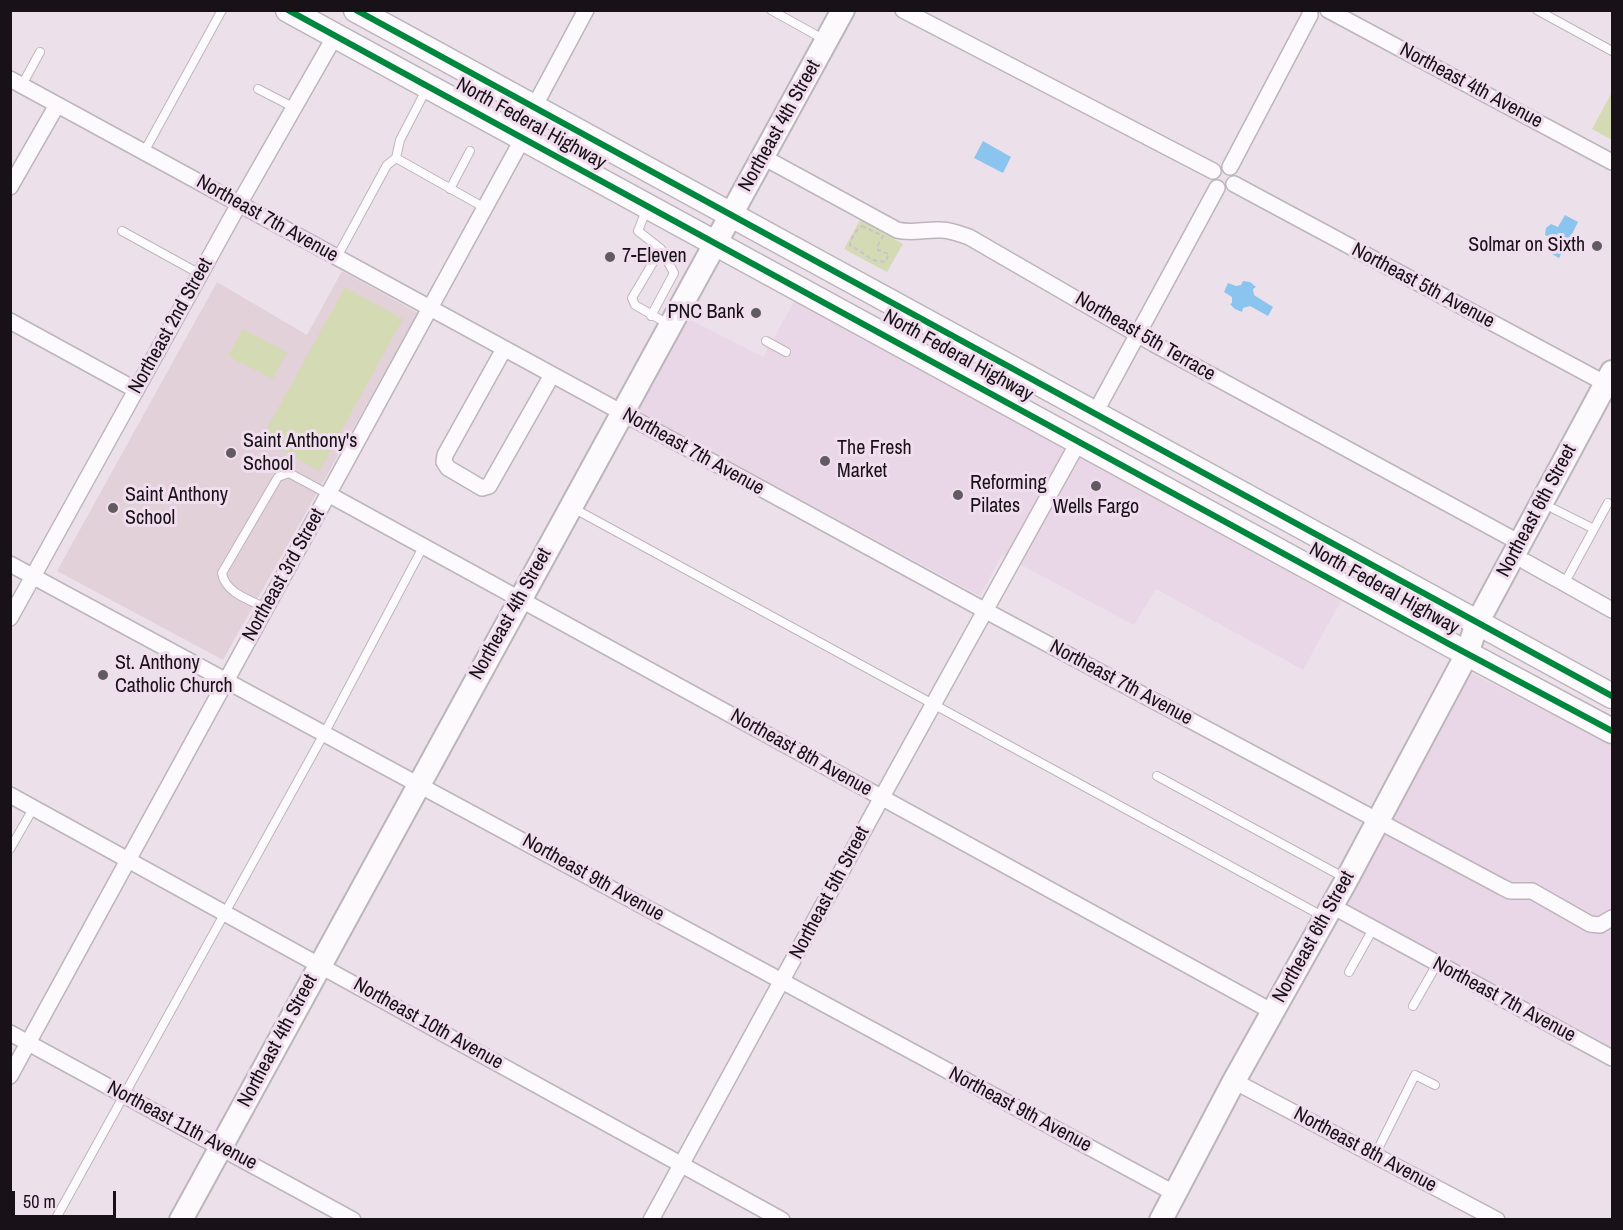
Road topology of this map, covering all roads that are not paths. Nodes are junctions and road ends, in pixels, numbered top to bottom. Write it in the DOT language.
graph roads {
  1 [pos="222,10"];
  2 [pos="288,10"];
  3 [pos="356,10"];
  4 [pos="586,10"];
  5 [pos="771,10"];
  6 [pos="843,10"];
  7 [pos="1328,10"];
  8 [pos="1537,10"];
  9 [pos="910,12"];
  10 [pos="1308,13"];
  11 [pos="335,36"];
  12 [pos="826,41"];
  13 [pos="1612,51"];
  14 [pos="40,52"];
  15 [pos="16,82"];
  16 [pos="428,87"];
  17 [pos="258,89"];
  18 [pos="57,105"];
  19 [pos="293,107"];
  20 [pos="534,107"];
  21 [pos="473,111"];
  22 [pos="523,138"];
  23 [pos="470,151"];
  24 [pos="144,152"];
  25 [pos="763,157"];
  26 [pos="396,158"];
  27 [pos="1612,162"];
  28 [pos="1230,167"];
  29 [pos="1213,171"];
  30 [pos="1234,184"];
  31 [pos="10,187"];
  32 [pos="1217,188"];
  33 [pos="450,189"];
  34 [pos="239,204"];
  35 [pos="648,207"];
  36 [pos="485,208"];
  37 [pos="731,214"];
  38 [pos="122,231"];
  39 [pos="715,243"];
  40 [pos="661,249"];
  41 [pos="337,257"];
  42 [pos="200,274"];
  43 [pos="431,309"];
  44 [pos="660,320"];
  45 [pos="10,321"];
  46 [pos="1138,334"];
  47 [pos="766,341"];
  48 [pos="504,349"];
  49 [pos="786,352"];
  50 [pos="552,375"];
  51 [pos="1611,386"];
  52 [pos="136,390"];
  53 [pos="622,413"];
  54 [pos="1095,413"];
  55 [pos="1045,423"];
  56 [pos="1136,435"];
  57 [pos="1079,441"];
  58 [pos="328,494"];
  59 [pos="1608,503"];
  60 [pos="570,506"];
  61 [pos="1554,509"];
  62 [pos="1594,529"];
  63 [pos="423,547"];
  64 [pos="1523,553"];
  65 [pos="10,564"];
  66 [pos="33,576"];
  67 [pos="1564,584"];
  68 [pos="519,600"];
  69 [pos="266,608"];
  70 [pos="1612,610"];
  71 [pos="986,611"];
  72 [pos="10,618"];
  73 [pos="1483,626"];
  74 [pos="1467,654"];
  75 [pos="227,679"];
  76 [pos="1612,696"];
  77 [pos="934,704"];
  78 [pos="1612,730"];
  79 [pos="325,732"];
  80 [pos="1157,776"];
  81 [pos="419,783"];
  82 [pos="10,795"];
  83 [pos="882,797"];
  84 [pos="34,807"];
  85 [pos="1378,821"];
  86 [pos="10,849"];
  87 [pos="129,858"];
  88 [pos="1347,879"];
  89 [pos="225,912"];
  90 [pos="1329,912"];
  91 [pos="1612,918"];
  92 [pos="1373,929"];
  93 [pos="319,964"];
  94 [pos="1437,964"];
  95 [pos="1349,972"];
  96 [pos="783,981"];
  97 [pos="1413,1006"];
  98 [pos="1273,1012"];
  99 [pos="10,1033"];
  100 [pos="28,1043"];
  101 [pos="1612,1058"];
  102 [pos="10,1076"];
  103 [pos="1234,1081"];
  104 [pos="1435,1085"];
  105 [pos="123,1094"];
  106 [pos="221,1147"];
  107 [pos="1375,1155"];
  108 [pos="681,1164"];
  109 [pos="1174,1193"];
  110 [pos="55,1220"];
  111 [pos="181,1220"];
  112 [pos="353,1220"];
  113 [pos="651,1220"];
  114 [pos="782,1220"];
  115 [pos="1161,1220"];
  116 [pos="1497,1220"];
  1 -- 24 [label="lane"];
  2 -- 11 [label="main road, North Federal Highway"];
  3 -- 20 [label="main road, North Federal Highway"];
  4 -- 20 [label="street"];
  5 -- 12 [label="lane"];
  6 -- 12 [label="street, Northeast 4th Street"];
  7 -- 10 [label="street"];
  7 -- 27 [label="street, Northeast 4th Avenue"];
  8 -- 13 [label="lane"];
  9 -- 29 [label="street"];
  10 -- 28 [label="street"];
  11 -- 16 [label="main road, North Federal Highway"];
  11 -- 19 [label="street, Northeast 2nd Street"];
  12 -- 25 [label="street, Northeast 4th Street"];
  14 -- 15 [label="lane"];
  15 -- 18 [label="street, Northeast 7th Avenue"];
  16 -- 21 [label="main road, North Federal Highway"];
  16 -- 26 [label="lane"];
  17 -- 19 [label="lane"];
  18 -- 24 [label="street, Northeast 7th Avenue"];
  18 -- 31 [label="street"];
  19 -- 34 [label="street, Northeast 2nd Street"];
  20 -- 21 [label="main road"];
  20 -- 37 [label="main road, North Federal Highway"];
  21 -- 22 [label="main road, North Federal Highway"];
  22 -- 35 [label="main road, North Federal Highway"];
  22 -- 36 [label="street, Northeast 3rd Street"];
  23 -- 33 [label="lane"];
  24 -- 34 [label="street, Northeast 7th Avenue"];
  25 -- 37 [label="street, Northeast 4th Street"];
  25 -- 46 [label="street, Northeast 5th Terrace"];
  26 -- 33 [label="lane"];
  26 -- 41 [label="lane"];
  28 -- 29 [label="street"];
  28 -- 30 [label="street"];
  29 -- 32 [label="street"];
  30 -- 32 [label="street"];
  30 -- 51 [label="street, Northeast 5th Avenue"];
  32 -- 46 [label="street"];
  33 -- 36 [label="lane"];
  34 -- 41 [label="street, Northeast 7th Avenue"];
  34 -- 42 [label="street, Northeast 2nd Street"];
  35 -- 39 [label="main road, North Federal Highway"];
  35 -- 40 [label="lane"];
  36 -- 43 [label="street, Northeast 3rd Street"];
  37 -- 39 [label="street, Northeast 4th Street"];
  37 -- 54 [label="main road, North Federal Highway"];
  38 -- 42 [label="lane"];
  39 -- 44 [label="street, Northeast 4th Street"];
  39 -- 55 [label="main road, North Federal Highway"];
  40 -- 44 [label="lane"];
  40 -- 44 [label="lane"];
  41 -- 43 [label="street, Northeast 7th Avenue"];
  42 -- 52 [label="street, Northeast 2nd Street"];
  43 -- 48 [label="street, Northeast 7th Avenue"];
  43 -- 58 [label="street, Northeast 3rd Street"];
  44 -- 53 [label="street, Northeast 4th Street"];
  45 -- 52 [label="street"];
  46 -- 54 [label="street"];
  46 -- 64 [label="street, Northeast 5th Terrace"];
  47 -- 49 [label="lane"];
  48 -- 50 [label="street, Northeast 7th Avenue"];
  48 -- 50 [label="street"];
  50 -- 53 [label="street, Northeast 7th Avenue"];
  51 -- 61 [label="street, Northeast 6th Street"];
  51 -- 64 [label="street, Northeast 6th Street"];
  52 -- 66 [label="street, Northeast 2nd Street"];
  53 -- 60 [label="street, Northeast 4th Street"];
  53 -- 71 [label="street, Northeast 7th Avenue"];
  54 -- 55 [label="main road"];
  54 -- 56 [label="main road, North Federal Highway"];
  55 -- 57 [label="main road, North Federal Highway"];
  56 -- 57 [label="main road"];
  56 -- 73 [label="main road, North Federal Highway"];
  57 -- 71 [label="street, Northeast 5th Street"];
  57 -- 74 [label="main road, North Federal Highway"];
  58 -- 63 [label="street, Northeast 8th Avenue"];
  58 -- 69 [label="street, Northeast 3rd Street"];
  58 -- 69 [label="lane"];
  59 -- 62 [label="lane"];
  60 -- 68 [label="street, Northeast 4th Street"];
  60 -- 77 [label="lane"];
  61 -- 62 [label="lane"];
  61 -- 64 [label="street, Northeast 6th Street"];
  62 -- 67 [label="lane"];
  63 -- 68 [label="street, Northeast 8th Avenue"];
  63 -- 79 [label="lane"];
  64 -- 67 [label="street, Northeast 5th Terrace"];
  64 -- 73 [label="street, Northeast 6th Street"];
  65 -- 66 [label="street, Northeast 9th Avenue"];
  66 -- 72 [label="street, Northeast 2nd Street"];
  66 -- 75 [label="street, Northeast 9th Avenue"];
  67 -- 70 [label="street, Northeast 5th Terrace"];
  68 -- 81 [label="street, Northeast 4th Street"];
  68 -- 83 [label="street, Northeast 8th Avenue"];
  69 -- 75 [label="street, Northeast 3rd Street"];
  71 -- 77 [label="street, Northeast 5th Street"];
  71 -- 85 [label="street, Northeast 7th Avenue"];
  73 -- 74 [label="street, Northeast 6th Street"];
  73 -- 76 [label="main road, North Federal Highway"];
  74 -- 78 [label="main road, North Federal Highway"];
  74 -- 85 [label="street, Northeast 6th Street"];
  75 -- 79 [label="street, Northeast 9th Avenue"];
  75 -- 87 [label="street, Northeast 3rd Street"];
  77 -- 83 [label="street, Northeast 5th Street"];
  77 -- 90 [label="lane"];
  79 -- 81 [label="street, Northeast 9th Avenue"];
  79 -- 89 [label="lane"];
  80 -- 88 [label="lane"];
  81 -- 93 [label="street, Northeast 4th Street"];
  81 -- 96 [label="street, Northeast 9th Avenue"];
  82 -- 84 [label="street, Northeast 10th Avenue"];
  83 -- 96 [label="street, Northeast 5th Street"];
  83 -- 98 [label="street, Northeast 8th Avenue"];
  84 -- 86 [label="lane"];
  84 -- 87 [label="street, Northeast 10th Avenue"];
  85 -- 88 [label="street, Northeast 6th Street"];
  85 -- 91 [label="street, Northeast 7th Avenue"];
  87 -- 89 [label="street, Northeast 10th Avenue"];
  87 -- 100 [label="street, Northeast 3rd Street"];
  88 -- 90 [label="street, Northeast 6th Street"];
  89 -- 93 [label="street, Northeast 10th Avenue"];
  89 -- 105 [label="lane"];
  90 -- 92 [label="street, Northeast 7th Avenue"];
  90 -- 98 [label="street, Northeast 6th Street"];
  92 -- 94 [label="street, Northeast 7th Avenue"];
  92 -- 95 [label="lane"];
  93 -- 106 [label="street, Northeast 4th Street"];
  93 -- 108 [label="street, Northeast 10th Avenue"];
  94 -- 97 [label="lane"];
  94 -- 101 [label="street, Northeast 7th Avenue"];
  96 -- 108 [label="street, Northeast 5th Street"];
  96 -- 109 [label="street, Northeast 9th Avenue"];
  98 -- 103 [label="street, Northeast 6th Street"];
  99 -- 100 [label="street, Northeast 11th Avenue"];
  100 -- 102 [label="street, Northeast 3rd Street"];
  100 -- 105 [label="street, Northeast 11th Avenue"];
  103 -- 107 [label="street, Northeast 8th Avenue"];
  103 -- 109 [label="street, Northeast 6th Street"];
  104 -- 107 [label="lane"];
  105 -- 106 [label="street, Northeast 11th Avenue"];
  105 -- 110 [label="lane"];
  106 -- 111 [label="street, Northeast 4th Street"];
  106 -- 112 [label="street, Northeast 11th Avenue"];
  107 -- 116 [label="street, Northeast 8th Avenue"];
  108 -- 113 [label="street, Northeast 5th Street"];
  108 -- 114 [label="street, Northeast 10th Avenue"];
  109 -- 115 [label="street, Northeast 6th Street"];
}
